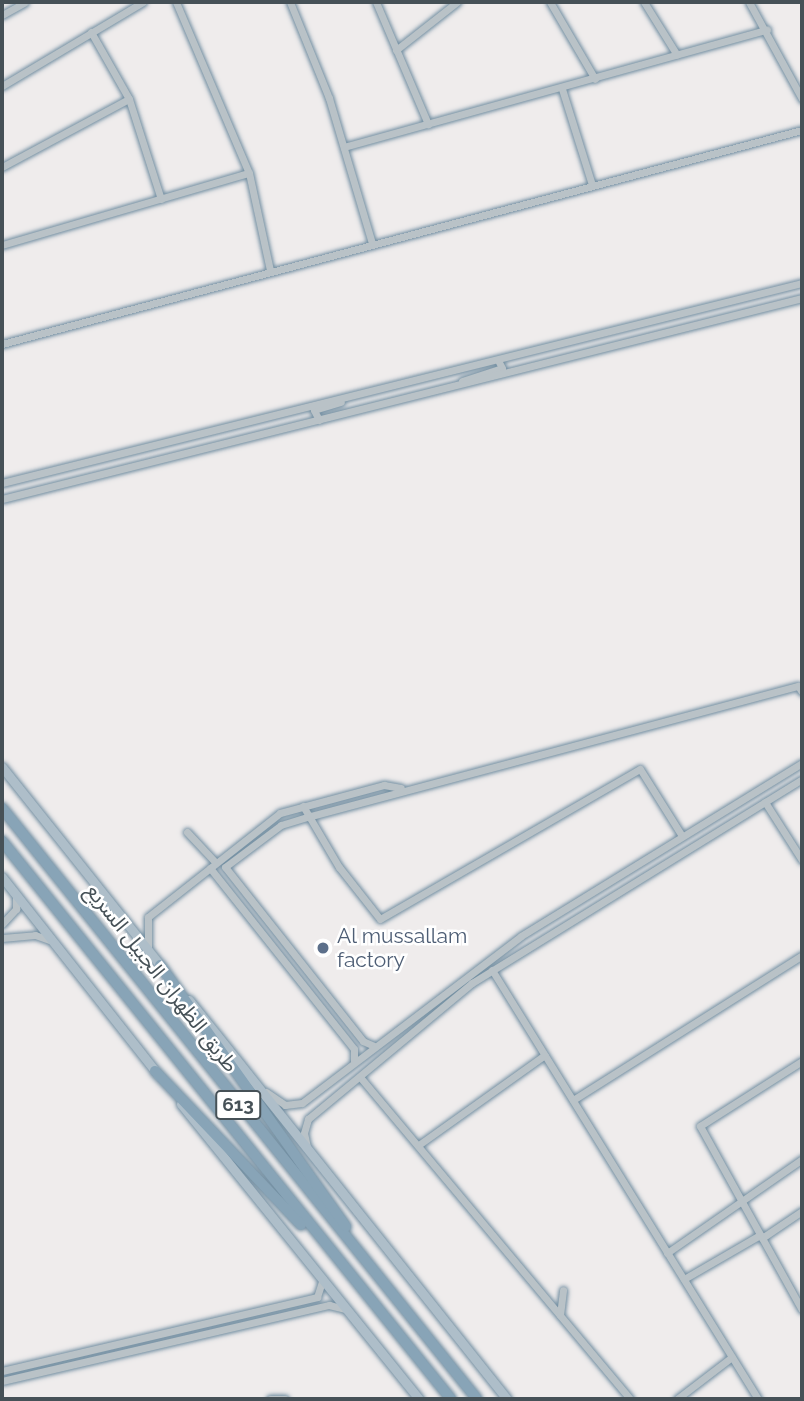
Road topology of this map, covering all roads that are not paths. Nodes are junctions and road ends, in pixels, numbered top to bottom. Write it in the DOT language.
graph roads {
  1 [pos="25,2"];
  2 [pos="143,2"];
  3 [pos="176,2"];
  4 [pos="290,2"];
  5 [pos="376,2"];
  6 [pos="457,2"];
  7 [pos="550,2"];
  8 [pos="644,2"];
  9 [pos="749,2"];
  10 [pos="2,15"];
  11 [pos="767,30"];
  12 [pos="91,32"];
  13 [pos="396,50"];
  14 [pos="677,55"];
  15 [pos="595,79"];
  16 [pos="2,86"];
  17 [pos="562,89"];
  18 [pos="128,99"];
  19 [pos="802,99"];
  20 [pos="428,124"];
  21 [pos="802,130"];
  22 [pos="344,148"];
  23 [pos="2,167"];
  24 [pos="249,173"];
  25 [pos="592,185"];
  26 [pos="161,199"];
  27 [pos="372,243"];
  28 [pos="2,245"];
  29 [pos="270,270"];
  30 [pos="802,283"];
  31 [pos="802,298"];
  32 [pos="2,344"];
  33 [pos="494,360"];
  34 [pos="456,386"];
  35 [pos="361,393"];
  36 [pos="320,420"];
  37 [pos="2,483"];
  38 [pos="2,499"];
  39 [pos="802,692"];
  40 [pos="802,763"];
  41 [pos="2,766"];
  42 [pos="802,779"];
  43 [pos="402,789"];
  44 [pos="765,802"];
  45 [pos="303,806"];
  46 [pos="2,808"];
  47 [pos="312,816"];
  48 [pos="187,832"];
  49 [pos="682,836"];
  50 [pos="2,841"];
  51 [pos="802,860"];
  52 [pos="215,864"];
  53 [pos="225,867"];
  54 [pos="2,877"];
  55 [pos="12,890"];
  56 [pos="2,924"];
  57 [pos="2,938"];
  58 [pos="55,943"];
  59 [pos="148,948"];
  60 [pos="802,955"];
  61 [pos="160,965"];
  62 [pos="492,970"];
  63 [pos="310,994"];
  64 [pos="329,998"];
  65 [pos="374,1046"];
  66 [pos="545,1055"];
  67 [pos="802,1061"];
  68 [pos="354,1062"];
  69 [pos="155,1071"];
  70 [pos="360,1077"];
  71 [pos="264,1090"];
  72 [pos="573,1100"];
  73 [pos="420,1144"];
  74 [pos="309,1151"];
  75 [pos="802,1159"];
  76 [pos="740,1199"];
  77 [pos="802,1211"];
  78 [pos="761,1237"];
  79 [pos="667,1253"];
  80 [pos="323,1278"];
  81 [pos="684,1279"];
  82 [pos="359,1286"];
  83 [pos="563,1290"];
  84 [pos="802,1310"];
  85 [pos="348,1311"];
  86 [pos="560,1315"];
  87 [pos="415,1321"];
  88 [pos="732,1357"];
  89 [pos="2,1371"];
  90 [pos="2,1381"];
  91 [pos="270,1399"];
  92 [pos="285,1399"];
  93 [pos="419,1399"];
  94 [pos="451,1399"];
  95 [pos="477,1399"];
  96 [pos="507,1399"];
  97 [pos="630,1399"];
  98 [pos="677,1399"];
  99 [pos="758,1399"];
  1 -- 10 [label="street"];
  2 -- 12 [label="street"];
  3 -- 24 [label="street"];
  4 -- 22 [label="street"];
  5 -- 13 [label="street"];
  6 -- 13 [label="street"];
  7 -- 15 [label="street"];
  8 -- 14 [label="street"];
  9 -- 11 [label="street"];
  11 -- 14 [label="street"];
  11 -- 19 [label="street"];
  12 -- 16 [label="street"];
  12 -- 18 [label="street"];
  13 -- 20 [label="street"];
  14 -- 15 [label="street"];
  15 -- 17 [label="street"];
  17 -- 20 [label="street"];
  17 -- 25 [label="street"];
  18 -- 23 [label="street"];
  18 -- 26 [label="street"];
  20 -- 22 [label="street"];
  21 -- 25 [label="street"];
  22 -- 27 [label="street"];
  24 -- 26 [label="street"];
  24 -- 29 [label="street"];
  25 -- 27 [label="street"];
  26 -- 28 [label="street"];
  27 -- 29 [label="street"];
  29 -- 32 [label="street"];
  30 -- 33 [label="street"];
  31 -- 34 [label="street"];
  33 -- 34 [label="street"];
  33 -- 35 [label="street"];
  34 -- 36 [label="street"];
  35 -- 36 [label="street"];
  35 -- 37 [label="street"];
  36 -- 38 [label="street"];
  39 -- 43 [label="street"];
  40 -- 49 [label="street"];
  41 -- 59 [label="main road"];
  42 -- 44 [label="street"];
  43 -- 45 [label="street"];
  43 -- 47 [label="street"];
  44 -- 51 [label="street"];
  44 -- 62 [label="street"];
  45 -- 47 [label="street"];
  45 -- 52 [label="street"];
  46 -- 87 [label="highway, طريق الظهران الجبيل السريع / 613"];
  47 -- 49 [label="street"];
  47 -- 53 [label="street"];
  48 -- 52 [label="street"];
  49 -- 65 [label="street"];
  50 -- 82 [label="highway, طريق الظهران الجبيل السريع / 613"];
  52 -- 53 [label="street"];
  52 -- 59 [label="street"];
  52 -- 63 [label="street"];
  53 -- 64 [label="street"];
  54 -- 55 [label="main road, 613"];
  55 -- 56 [label="street"];
  55 -- 58 [label="main road, 613"];
  57 -- 58 [label="street"];
  58 -- 69 [label="main road, 613"];
  59 -- 61 [label="main road"];
  60 -- 72 [label="street"];
  61 -- 71 [label="main road"];
  61 -- 87 [label="highway"];
  62 -- 66 [label="street"];
  62 -- 70 [label="street"];
  63 -- 64 [label="street"];
  63 -- 68 [label="street"];
  64 -- 65 [label="street"];
  65 -- 68 [label="street"];
  66 -- 72 [label="street"];
  66 -- 73 [label="street"];
  67 -- 76 [label="street"];
  68 -- 71 [label="street"];
  69 -- 80 [label="main road, 613"];
  69 -- 82 [label="highway"];
  70 -- 73 [label="street"];
  70 -- 74 [label="street"];
  71 -- 74 [label="main road"];
  72 -- 79 [label="street"];
  73 -- 86 [label="street"];
  74 -- 96 [label="main road"];
  75 -- 76 [label="street"];
  76 -- 78 [label="street"];
  76 -- 79 [label="street"];
  77 -- 78 [label="street"];
  78 -- 81 [label="street"];
  78 -- 84 [label="street"];
  79 -- 81 [label="street"];
  80 -- 85 [label="main road, 613"];
  80 -- 89 [label="street"];
  81 -- 88 [label="street"];
  82 -- 94 [label="highway, طريق الظهران الجبيل السريع / 613"];
  83 -- 86 [label="street"];
  85 -- 90 [label="street"];
  85 -- 93 [label="main road, 613"];
  86 -- 97 [label="street"];
  87 -- 95 [label="highway, طريق الظهران الجبيل السريع / 613"];
  88 -- 98 [label="street"];
  88 -- 99 [label="street"];
  91 -- 92 [label="street"];
}
